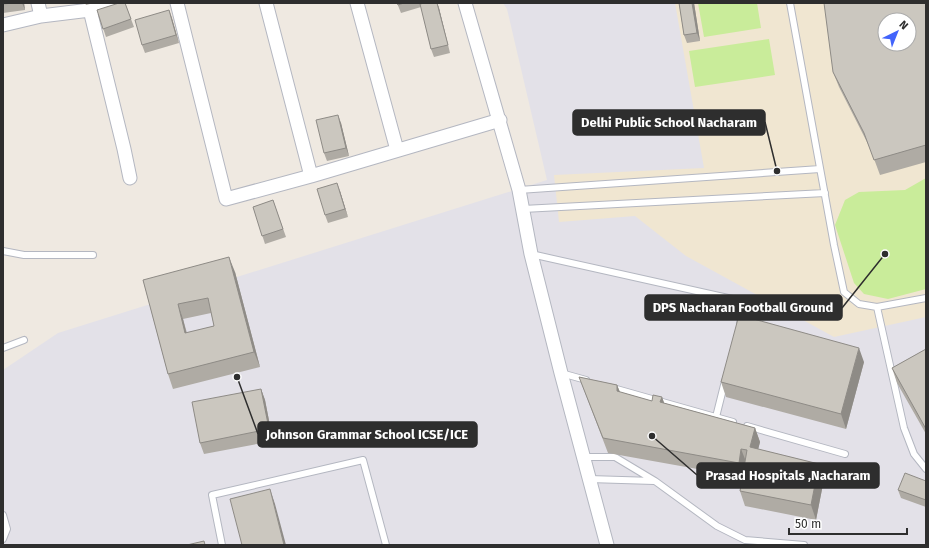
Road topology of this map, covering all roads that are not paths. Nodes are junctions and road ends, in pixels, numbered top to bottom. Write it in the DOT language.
graph roads {
  1 [pos="38,3"];
  2 [pos="114,3"];
  3 [pos="177,3"];
  4 [pos="266,3"];
  5 [pos="357,3"];
  6 [pos="465,3"];
  7 [pos="790,3"];
  8 [pos="90,10"];
  9 [pos="41,16"];
  10 [pos="3,25"];
  11 [pos="500,120"];
  12 [pos="396,150"];
  13 [pos="820,169"];
  14 [pos="311,176"];
  15 [pos="130,178"];
  16 [pos="519,190"];
  17 [pos="825,193"];
  18 [pos="522,209"];
  19 [pos="3,251"];
  20 [pos="531,254"];
  21 [pos="93,255"];
  22 [pos="926,298"];
  23 [pos="877,307"];
  24 [pos="738,332"];
  25 [pos="24,340"];
  26 [pos="3,348"];
  27 [pos="728,371"];
  28 [pos="561,373"];
  29 [pos="590,381"];
  30 [pos="605,386"];
  31 [pos="716,417"];
  32 [pos="845,454"];
  33 [pos="584,457"];
  34 [pos="926,469"];
  35 [pos="589,479"];
  36 [pos="655,481"];
  37 [pos="3,515"];
  38 [pos="3,539"];
  39 [pos="222,545"];
  40 [pos="386,545"];
  41 [pos="607,545"];
  42 [pos="804,545"];
  1 -- 9 [label="street"];
  2 -- 8 [label="street"];
  3 -- 14 [label="street"];
  4 -- 14 [label="street"];
  5 -- 12 [label="street"];
  6 -- 11 [label="street"];
  7 -- 13 [label="lane"];
  8 -- 9 [label="street"];
  8 -- 15 [label="street"];
  9 -- 10 [label="street"];
  11 -- 12 [label="street"];
  11 -- 16 [label="street"];
  12 -- 14 [label="street"];
  13 -- 16 [label="lane"];
  13 -- 17 [label="lane"];
  16 -- 18 [label="street"];
  17 -- 18 [label="lane"];
  17 -- 23 [label="lane"];
  18 -- 20 [label="street"];
  19 -- 21 [label="lane"];
  20 -- 24 [label="lane"];
  20 -- 28 [label="street"];
  22 -- 23 [label="lane"];
  23 -- 34 [label="lane"];
  25 -- 26 [label="lane"];
  27 -- 31 [label="lane"];
  28 -- 29 [label="lane"];
  28 -- 33 [label="street"];
  30 -- 31 [label="lane"];
  31 -- 32 [label="lane"];
  33 -- 35 [label="street"];
  33 -- 36 [label="lane"];
  35 -- 36 [label="lane"];
  35 -- 41 [label="street"];
  36 -- 42 [label="lane"];
  37 -- 38 [label="lane"];
  39 -- 40 [label="lane"];
}
